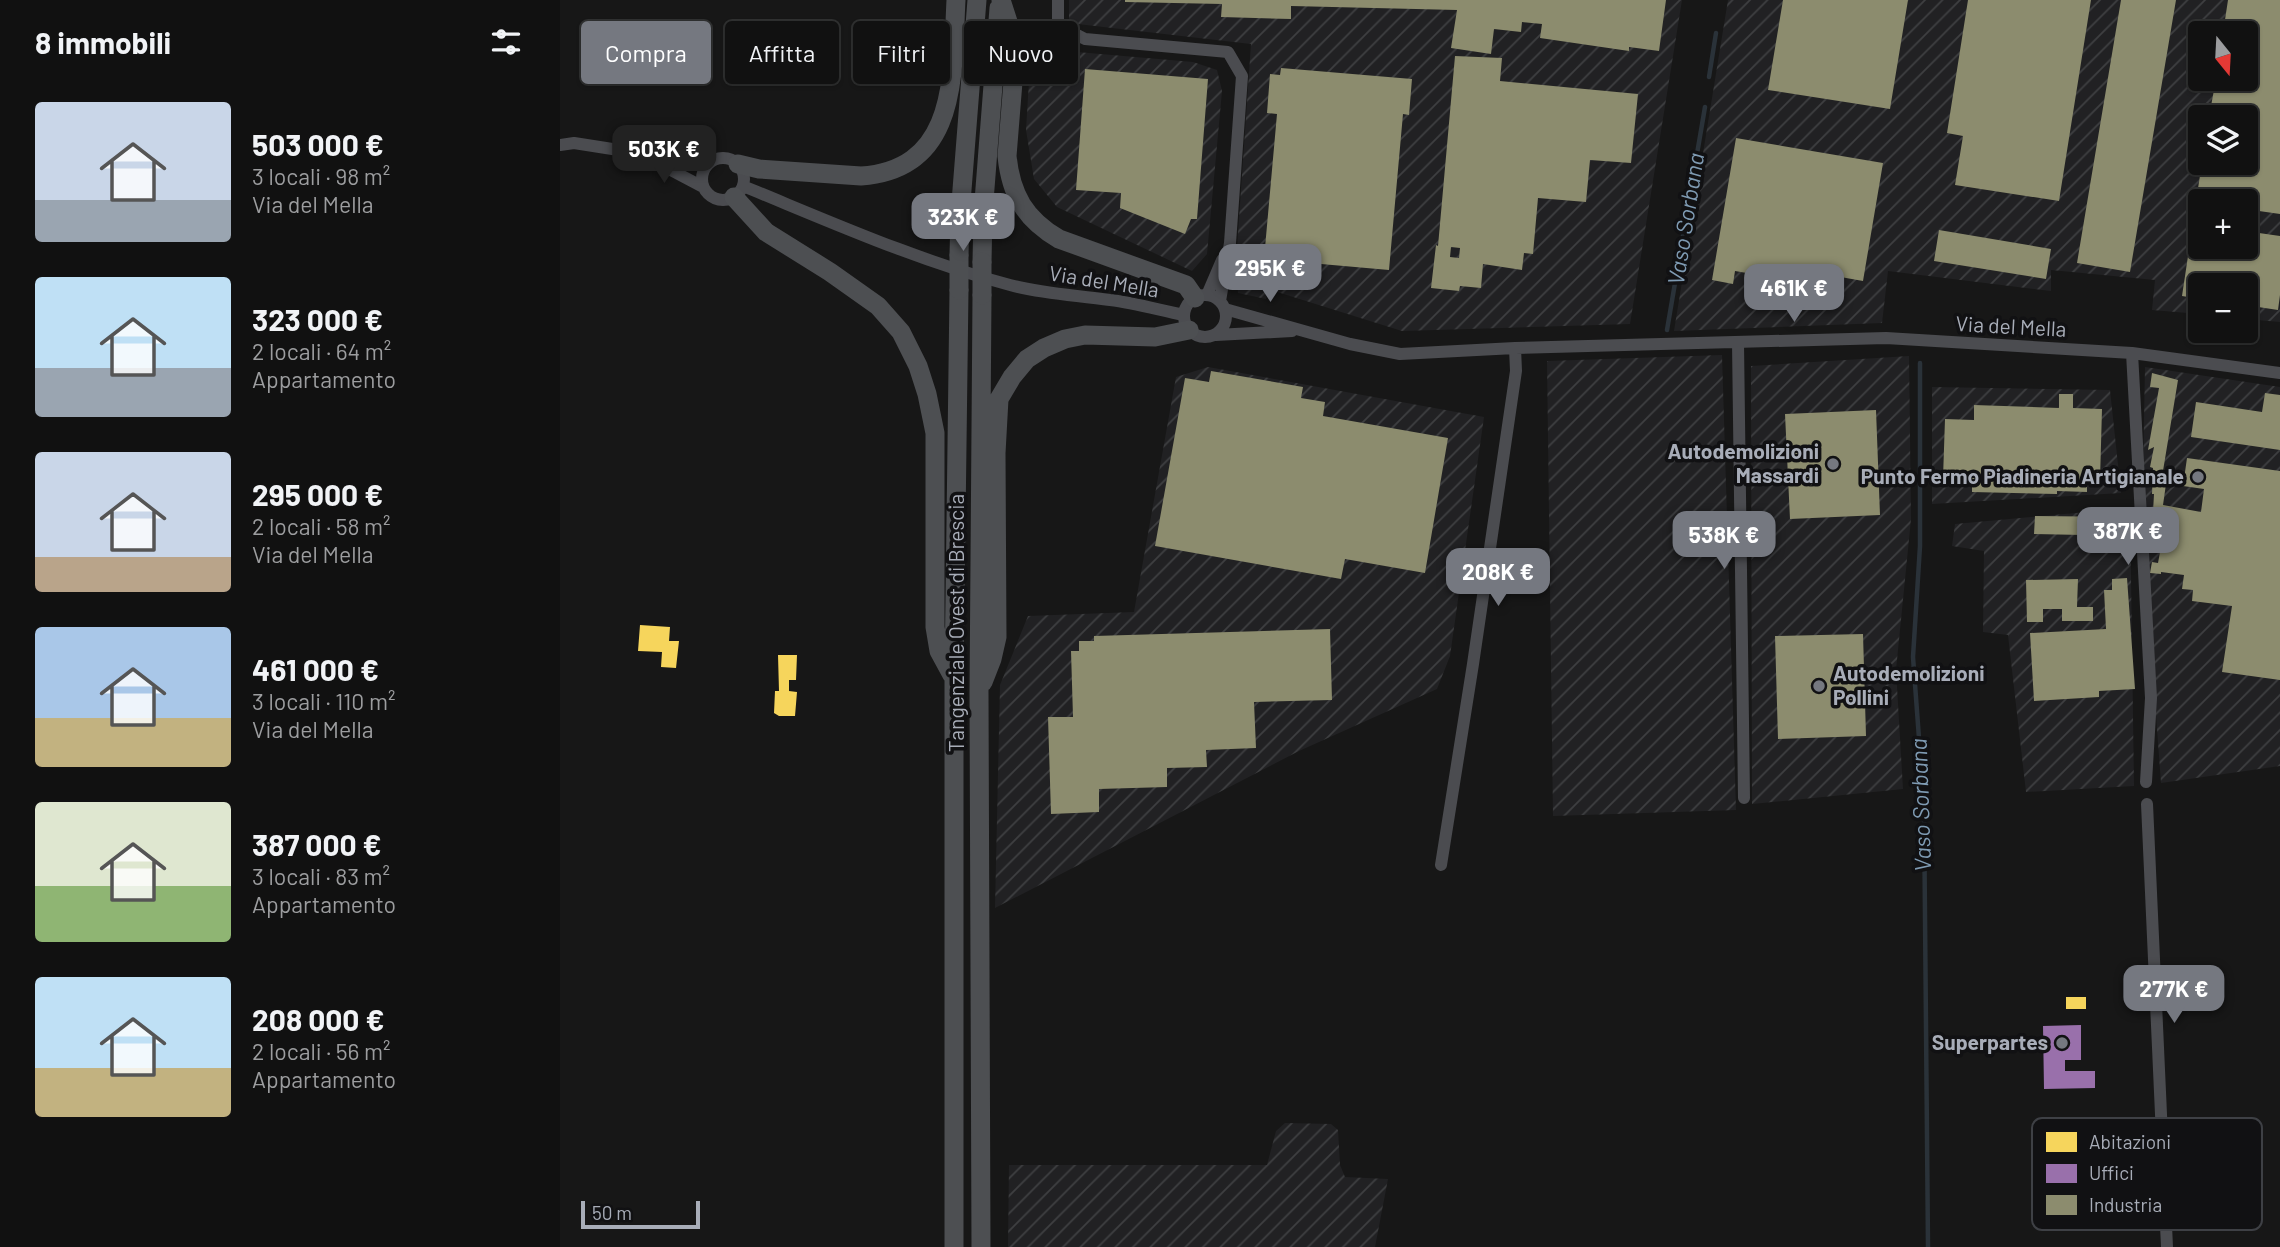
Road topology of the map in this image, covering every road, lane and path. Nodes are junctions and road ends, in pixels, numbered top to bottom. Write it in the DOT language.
graph roads {
  1 [pos="956,0"];
  2 [pos="976,0"];
  3 [pos="1000,0"];
  4 [pos="1058,0"];
  5 [pos="560,145"];
  6 [pos="640,153"];
  7 [pos="708,164"];
  8 [pos="738,164"];
  9 [pos="703,187"];
  10 [pos="738,192"];
  11 [pos="1230,243"];
  12 [pos="1201,296"];
  13 [pos="1223,305"];
  14 [pos="1186,322"];
  15 [pos="1307,330"];
  16 [pos="1216,335"];
  17 [pos="1738,343"];
  18 [pos="1516,348"];
  19 [pos="2133,353"];
  20 [pos="2280,373"];
  21 [pos="954,678"];
  22 [pos="979,693"];
  23 [pos="2146,782"];
  24 [pos="1744,798"];
  25 [pos="2147,804"];
  26 [pos="1441,865"];
  27 [pos="2162,1118"];
  28 [pos="954,1247"];
  29 [pos="981,1247"];
  1 -- 8 [label="main road"];
  2 -- 21 [label="main road, Tangenziale Ovest di Brescia, bridge"];
  3 -- 12 [label="main road"];
  3 -- 22 [label="main road, Tangenziale Ovest di Brescia, bridge"];
  4 -- 11 [label="street"];
  5 -- 6 [label="street, Via del Mella"];
  6 -- 7 [label="street, Via del Mella"];
  6 -- 9 [label="street, Via del Mella"];
  7 -- 8 [label="street, Via del Mella"];
  7 -- 9 [label="street"];
  8 -- 10 [label="street"];
  9 -- 10 [label="street, Via del Mella"];
  10 -- 14 [label="street, Via del Mella"];
  10 -- 21 [label="main road"];
  11 -- 12 [label="street"];
  11 -- 13 [label="street"];
  12 -- 13 [label="street"];
  12 -- 14 [label="street"];
  13 -- 15 [label="street, Via del Mella"];
  13 -- 16 [label="street"];
  14 -- 16 [label="street"];
  14 -- 22 [label="main road"];
  15 -- 16 [label="street, Via del Mella"];
  15 -- 18 [label="street, Via del Mella"];
  17 -- 18 [label="street, Via del Mella"];
  17 -- 19 [label="street, Via del Mella"];
  17 -- 24 [label="street"];
  18 -- 26 [label="street"];
  19 -- 20 [label="street, Via del Mella"];
  19 -- 23 [label="street"];
  21 -- 28 [label="main road, Tangenziale Ovest di Brescia"];
  22 -- 29 [label="main road, Tangenziale Ovest di Brescia"];
  25 -- 27 [label="street"];
}
